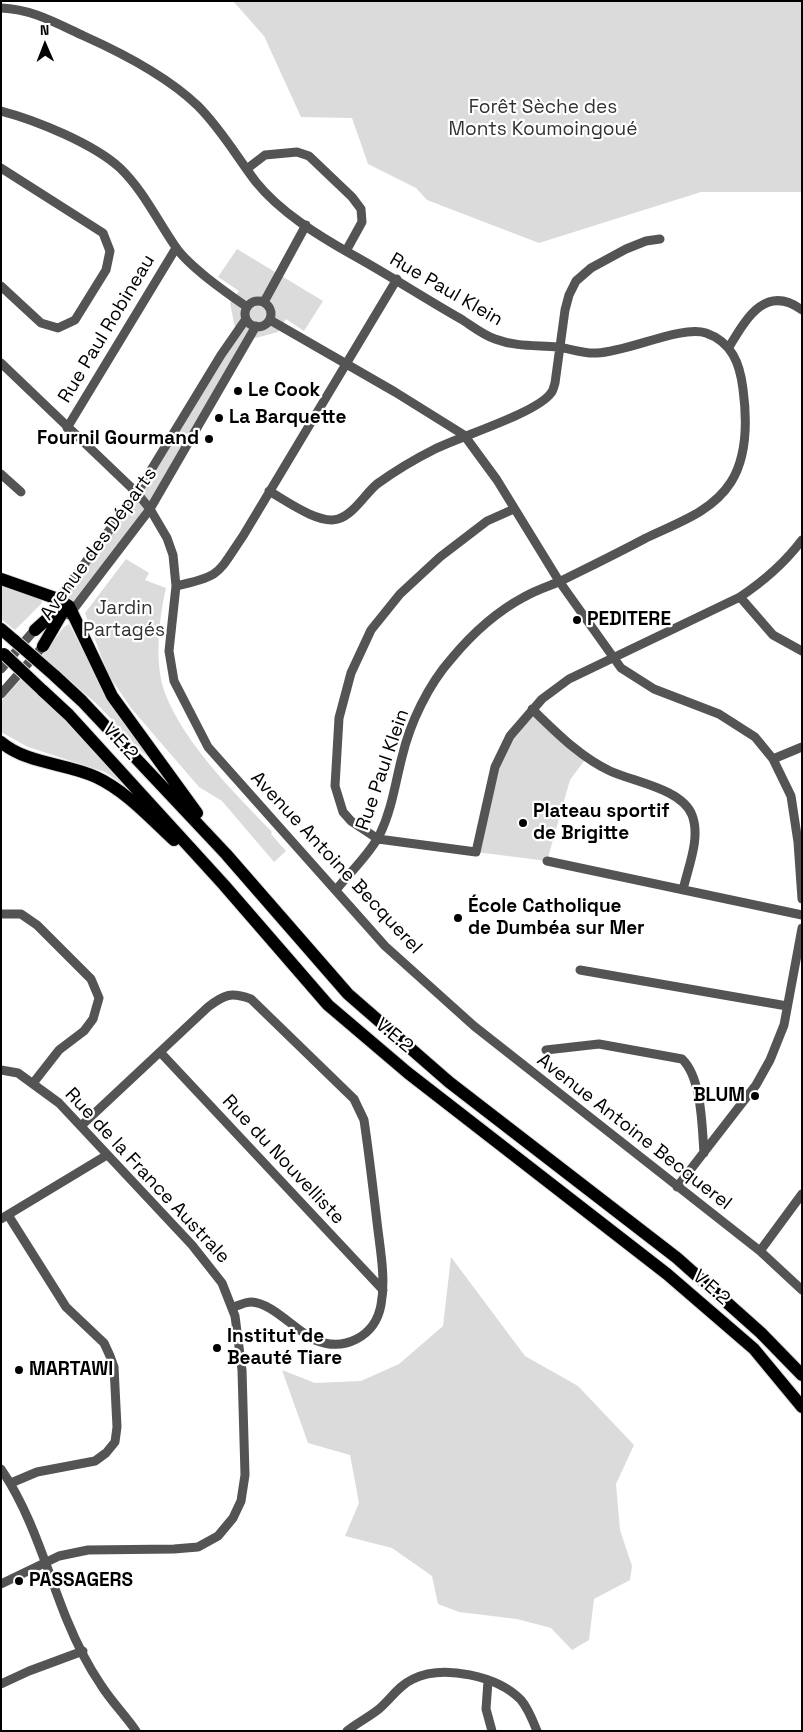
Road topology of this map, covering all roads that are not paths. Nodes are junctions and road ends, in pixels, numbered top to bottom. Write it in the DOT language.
graph roads {
  1 [pos="1,8"];
  2 [pos="1,111"];
  3 [pos="1,168"];
  4 [pos="248,168"];
  5 [pos="306,225"];
  6 [pos="660,239"];
  7 [pos="176,248"];
  8 [pos="346,251"];
  9 [pos="396,279"];
  10 [pos="1,286"];
  11 [pos="264,302"];
  12 [pos="247,307"];
  13 [pos="802,310"];
  14 [pos="246,319"];
  15 [pos="270,320"];
  16 [pos="256,326"];
  17 [pos="561,347"];
  18 [pos="730,347"];
  19 [pos="1,363"];
  20 [pos="345,364"];
  21 [pos="66,428"];
  22 [pos="464,435"];
  23 [pos="1,474"];
  24 [pos="269,491"];
  25 [pos="20,492"];
  26 [pos="137,493"];
  27 [pos="150,509"];
  28 [pos="514,509"];
  29 [pos="802,540"];
  30 [pos="1,579"];
  31 [pos="559,581"];
  32 [pos="176,586"];
  33 [pos="740,597"];
  34 [pos="64,607"];
  35 [pos="1,629"];
  36 [pos="35,630"];
  37 [pos="44,646"];
  38 [pos="802,651"];
  39 [pos="2,653"];
  40 [pos="612,658"];
  41 [pos="1,669"];
  42 [pos="1,694"];
  43 [pos="532,710"];
  44 [pos="1,742"];
  45 [pos="802,748"];
  46 [pos="773,759"];
  47 [pos="378,839"];
  48 [pos="226,854"];
  49 [pos="547,861"];
  50 [pos="224,885"];
  51 [pos="336,890"];
  52 [pos="683,890"];
  53 [pos="802,899"];
  54 [pos="1,914"];
  55 [pos="802,915"];
  56 [pos="802,928"];
  57 [pos="580,970"];
  58 [pos="787,1006"];
  59 [pos="546,1050"];
  60 [pos="160,1052"];
  61 [pos="1,1070"];
  62 [pos="34,1082"];
  63 [pos="82,1125"];
  64 [pos="704,1153"];
  65 [pos="107,1155"];
  66 [pos="678,1187"];
  67 [pos="802,1194"];
  68 [pos="5,1217"];
  69 [pos="760,1251"];
  70 [pos="382,1290"];
  71 [pos="802,1290"];
  72 [pos="232,1307"];
  73 [pos="802,1375"];
  74 [pos="802,1406"];
  75 [pos="1,1469"];
  76 [pos="11,1483"];
  77 [pos="45,1563"];
  78 [pos="1,1584"];
  79 [pos="83,1651"];
  80 [pos="488,1681"];
  81 [pos="1,1684"];
  82 [pos="136,1731"];
  83 [pos="347,1731"];
  84 [pos="492,1731"];
  85 [pos="537,1731"];
  1 -- 4 [label="street, Rue Paul Klein"];
  2 -- 7 [label="street"];
  3 -- 10 [label="street"];
  4 -- 5 [label="street, Rue Paul Klein"];
  4 -- 8 [label="street"];
  5 -- 8 [label="street, Rue Paul Klein"];
  5 -- 11 [label="street"];
  6 -- 17 [label="street"];
  7 -- 12 [label="street"];
  7 -- 21 [label="street, Rue Paul Robineau"];
  8 -- 9 [label="street, Rue Paul Klein"];
  9 -- 17 [label="street, Rue Paul Klein"];
  9 -- 20 [label="street"];
  11 -- 12 [label="street"];
  11 -- 15 [label="street"];
  12 -- 14 [label="street"];
  13 -- 18 [label="street"];
  14 -- 16 [label="street"];
  14 -- 26 [label="street, Avenue des Départs"];
  15 -- 16 [label="street"];
  15 -- 20 [label="street"];
  16 -- 27 [label="street, Avenue des Départs"];
  17 -- 18 [label="street, Rue Paul Klein"];
  17 -- 22 [label="street"];
  18 -- 31 [label="street, Rue Paul Klein"];
  19 -- 21 [label="street, Avenue Antoine Becquerel"];
  20 -- 22 [label="street"];
  20 -- 24 [label="street"];
  21 -- 26 [label="street, Avenue Antoine Becquerel"];
  22 -- 24 [label="street"];
  22 -- 28 [label="street"];
  23 -- 25 [label="street"];
  24 -- 32 [label="street"];
  26 -- 27 [label="street, Avenue Antoine Becquerel"];
  26 -- 34 [label="street, Avenue des Départs"];
  27 -- 32 [label="street, Avenue Antoine Becquerel"];
  27 -- 34 [label="street, Avenue des Départs"];
  28 -- 31 [label="street"];
  28 -- 47 [label="street"];
  29 -- 33 [label="street"];
  30 -- 34 [label="highway"];
  31 -- 40 [label="street"];
  31 -- 47 [label="street, Rue Paul Klein"];
  32 -- 51 [label="street, Avenue Antoine Becquerel"];
  33 -- 38 [label="street"];
  33 -- 40 [label="street"];
  34 -- 36 [label="highway"];
  34 -- 37 [label="highway"];
  34 -- 48 [label="highway"];
  35 -- 48 [label="highway, V.E.2, bridge"];
  36 -- 41 [label="street, Avenue des Départs"];
  37 -- 42 [label="street, Avenue des Départs"];
  39 -- 50 [label="highway, V.E.2, bridge"];
  40 -- 43 [label="street"];
  40 -- 46 [label="street"];
  43 -- 47 [label="street"];
  43 -- 52 [label="street"];
  44 -- 50 [label="highway"];
  45 -- 46 [label="street"];
  46 -- 53 [label="street"];
  47 -- 51 [label="street, Rue Paul Klein"];
  48 -- 73 [label="highway, V.E.2"];
  49 -- 52 [label="street"];
  50 -- 74 [label="highway, V.E.2"];
  51 -- 66 [label="street, Avenue Antoine Becquerel"];
  52 -- 55 [label="street"];
  54 -- 62 [label="street"];
  56 -- 58 [label="street"];
  57 -- 58 [label="street"];
  58 -- 64 [label="street"];
  59 -- 64 [label="street"];
  60 -- 63 [label="street"];
  60 -- 70 [label="street, Rue du Nouvelliste"];
  60 -- 70 [label="street"];
  61 -- 62 [label="street, Rue de la France Australe"];
  62 -- 63 [label="street, Rue de la France Australe"];
  63 -- 65 [label="street, Rue de la France Australe"];
  64 -- 66 [label="street"];
  65 -- 68 [label="street"];
  65 -- 72 [label="street, Rue de la France Australe"];
  66 -- 69 [label="street, Avenue Antoine Becquerel"];
  67 -- 69 [label="street"];
  68 -- 76 [label="street"];
  69 -- 71 [label="street, Avenue Antoine Becquerel"];
  70 -- 72 [label="street"];
  72 -- 77 [label="street, Rue de la France Australe"];
  75 -- 76 [label="street"];
  76 -- 77 [label="street"];
  77 -- 78 [label="street, Rue de la France Australe"];
  77 -- 79 [label="street"];
  79 -- 81 [label="street"];
  79 -- 82 [label="street"];
  80 -- 83 [label="street"];
  80 -- 84 [label="street"];
  80 -- 85 [label="street"];
}
